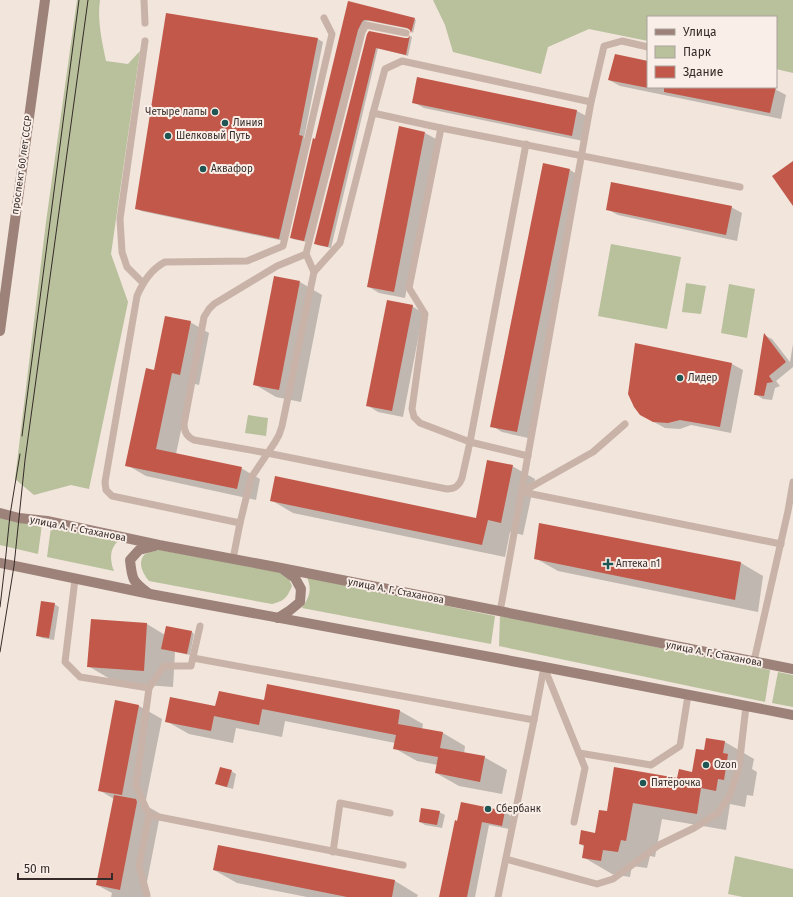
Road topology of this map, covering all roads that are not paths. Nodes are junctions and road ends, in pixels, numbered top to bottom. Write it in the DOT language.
graph roads {
  1 [pos="45,0"];
  2 [pos="144,0"];
  3 [pos="324,18"];
  4 [pos="145,23"];
  5 [pos="406,33"];
  6 [pos="145,41"];
  7 [pos="647,47"];
  8 [pos="592,102"];
  9 [pos="373,113"];
  10 [pos="441,128"];
  11 [pos="526,144"];
  12 [pos="582,155"];
  13 [pos="740,186"];
  14 [pos="306,254"];
  15 [pos="314,272"];
  16 [pos="3,283"];
  17 [pos="143,283"];
  18 [pos="0,331"];
  19 [pos="626,424"];
  20 [pos="470,442"];
  21 [pos="267,453"];
  22 [pos="528,456"];
  23 [pos="793,482"];
  24 [pos="522,492"];
  25 [pos="791,512"];
  26 [pos="0,513"];
  27 [pos="240,523"];
  28 [pos="781,544"];
  29 [pos="159,545"];
  30 [pos="233,559"];
  31 [pos="0,563"];
  32 [pos="281,568"];
  33 [pos="75,579"];
  34 [pos="150,594"];
  35 [pos="500,612"];
  36 [pos="278,618"];
  37 [pos="200,626"];
  38 [pos="193,658"];
  39 [pos="754,661"];
  40 [pos="544,667"];
  41 [pos="793,669"];
  42 [pos="149,688"];
  43 [pos="688,695"];
  44 [pos="746,706"];
  45 [pos="793,715"];
  46 [pos="534,720"];
  47 [pos="579,753"];
  48 [pos="390,813"];
  49 [pos="149,815"];
  50 [pos="574,822"];
  51 [pos="333,852"];
  52 [pos="506,859"];
  53 [pos="403,865"];
  54 [pos="147,897"];
  55 [pos="498,897"];
  1 -- 16 [label="main road, проспект 60 лет СССР"];
  2 -- 4 [label="lane"];
  3 -- 17 [label="lane"];
  5 -- 14 [label="lane"];
  6 -- 17 [label="lane"];
  7 -- 8 [label="lane"];
  8 -- 9 [label="lane"];
  8 -- 12 [label="lane"];
  9 -- 10 [label="lane"];
  9 -- 15 [label="lane"];
  10 -- 11 [label="lane"];
  10 -- 20 [label="lane"];
  11 -- 12 [label="lane"];
  11 -- 20 [label="lane"];
  12 -- 13 [label="lane"];
  12 -- 22 [label="lane"];
  14 -- 15 [label="lane"];
  14 -- 21 [label="lane"];
  15 -- 21 [label="lane"];
  16 -- 18 [label="main road, проспект 60 лет СССР"];
  17 -- 27 [label="lane"];
  19 -- 24 [label="lane"];
  20 -- 21 [label="lane"];
  20 -- 22 [label="lane"];
  21 -- 27 [label="lane"];
  22 -- 24 [label="lane"];
  23 -- 25 [label="lane"];
  24 -- 28 [label="lane"];
  24 -- 35 [label="lane"];
  25 -- 28 [label="lane"];
  26 -- 29 [label="main road, улица А. Г. Стаханова"];
  27 -- 30 [label="lane"];
  28 -- 39 [label="lane"];
  29 -- 30 [label="main road, улица А. Г. Стаханова"];
  29 -- 34 [label="main road"];
  30 -- 32 [label="main road, улица А. Г. Стаханова"];
  31 -- 33 [label="main road"];
  32 -- 35 [label="main road, улица А. Г. Стаханова"];
  32 -- 36 [label="main road"];
  33 -- 34 [label="main road"];
  33 -- 42 [label="lane"];
  34 -- 36 [label="main road"];
  35 -- 39 [label="main road, улица А. Г. Стаханова"];
  36 -- 40 [label="main road"];
  37 -- 38 [label="lane"];
  38 -- 42 [label="lane"];
  38 -- 46 [label="lane"];
  39 -- 41 [label="main road, улица А. Г. Стаханова"];
  40 -- 43 [label="main road"];
  40 -- 46 [label="lane"];
  40 -- 47 [label="lane"];
  42 -- 49 [label="lane"];
  43 -- 44 [label="main road"];
  43 -- 47 [label="lane"];
  44 -- 45 [label="main road"];
  44 -- 52 [label="lane"];
  46 -- 52 [label="lane"];
  47 -- 50 [label="lane"];
  48 -- 51 [label="lane"];
  49 -- 51 [label="lane"];
  49 -- 54 [label="lane"];
  51 -- 53 [label="lane"];
  52 -- 55 [label="lane"];
}
